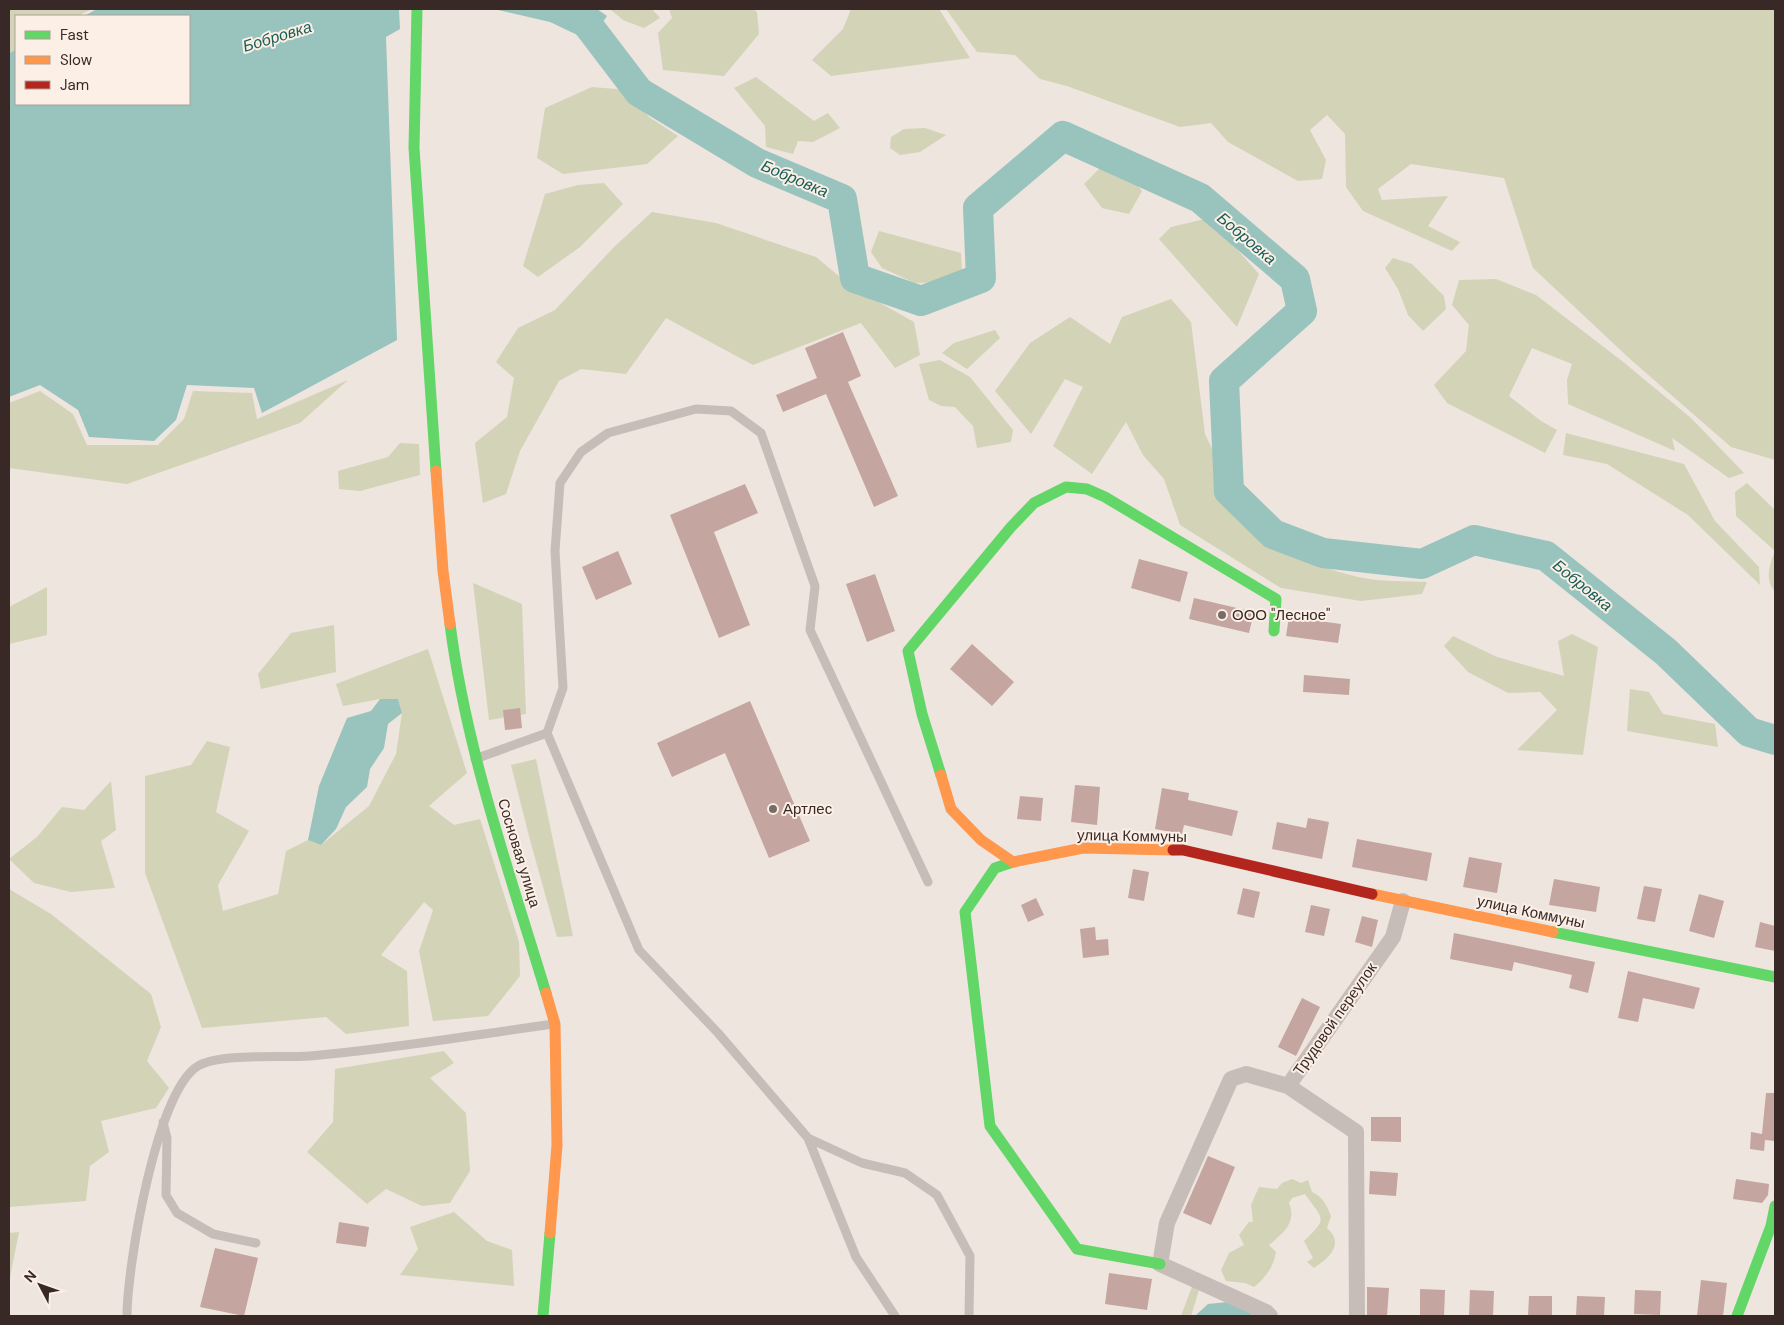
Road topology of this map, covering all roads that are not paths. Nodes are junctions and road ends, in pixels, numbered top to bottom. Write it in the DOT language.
graph roads {
  1 [pos="417,9"];
  2 [pos="1274,630"];
  3 [pos="547,734"];
  4 [pos="475,759"];
  5 [pos="1012,862"];
  6 [pos="928,882"];
  7 [pos="1403,901"];
  8 [pos="1775,977"];
  9 [pos="555,1024"];
  10 [pos="1288,1086"];
  11 [pos="163,1122"];
  12 [pos="808,1138"];
  13 [pos="1775,1206"];
  14 [pos="256,1243"];
  15 [pos="1160,1264"];
  16 [pos="127,1316"];
  17 [pos="543,1316"];
  18 [pos="895,1316"];
  19 [pos="970,1316"];
  20 [pos="1270,1316"];
  21 [pos="1357,1316"];
  22 [pos="1737,1316"];
  1 -- 4 [label="street, Сосновая улица"];
  2 -- 5 [label="street"];
  3 -- 4 [label="lane"];
  3 -- 6 [label="lane"];
  3 -- 12 [label="lane"];
  4 -- 9 [label="street, Сосновая улица"];
  5 -- 7 [label="street, улица Коммуны"];
  5 -- 15 [label="street, улица Коммуны"];
  7 -- 8 [label="street, улица Коммуны"];
  7 -- 10 [label="street, Трудовой переулок"];
  9 -- 11 [label="lane"];
  9 -- 17 [label="street, Сосновая улица"];
  10 -- 15 [label="street"];
  10 -- 21 [label="street, Трудовой переулок"];
  11 -- 14 [label="lane"];
  11 -- 16 [label="lane"];
  12 -- 18 [label="lane"];
  12 -- 19 [label="lane"];
  13 -- 22 [label="street"];
  15 -- 20 [label="street"];
}
